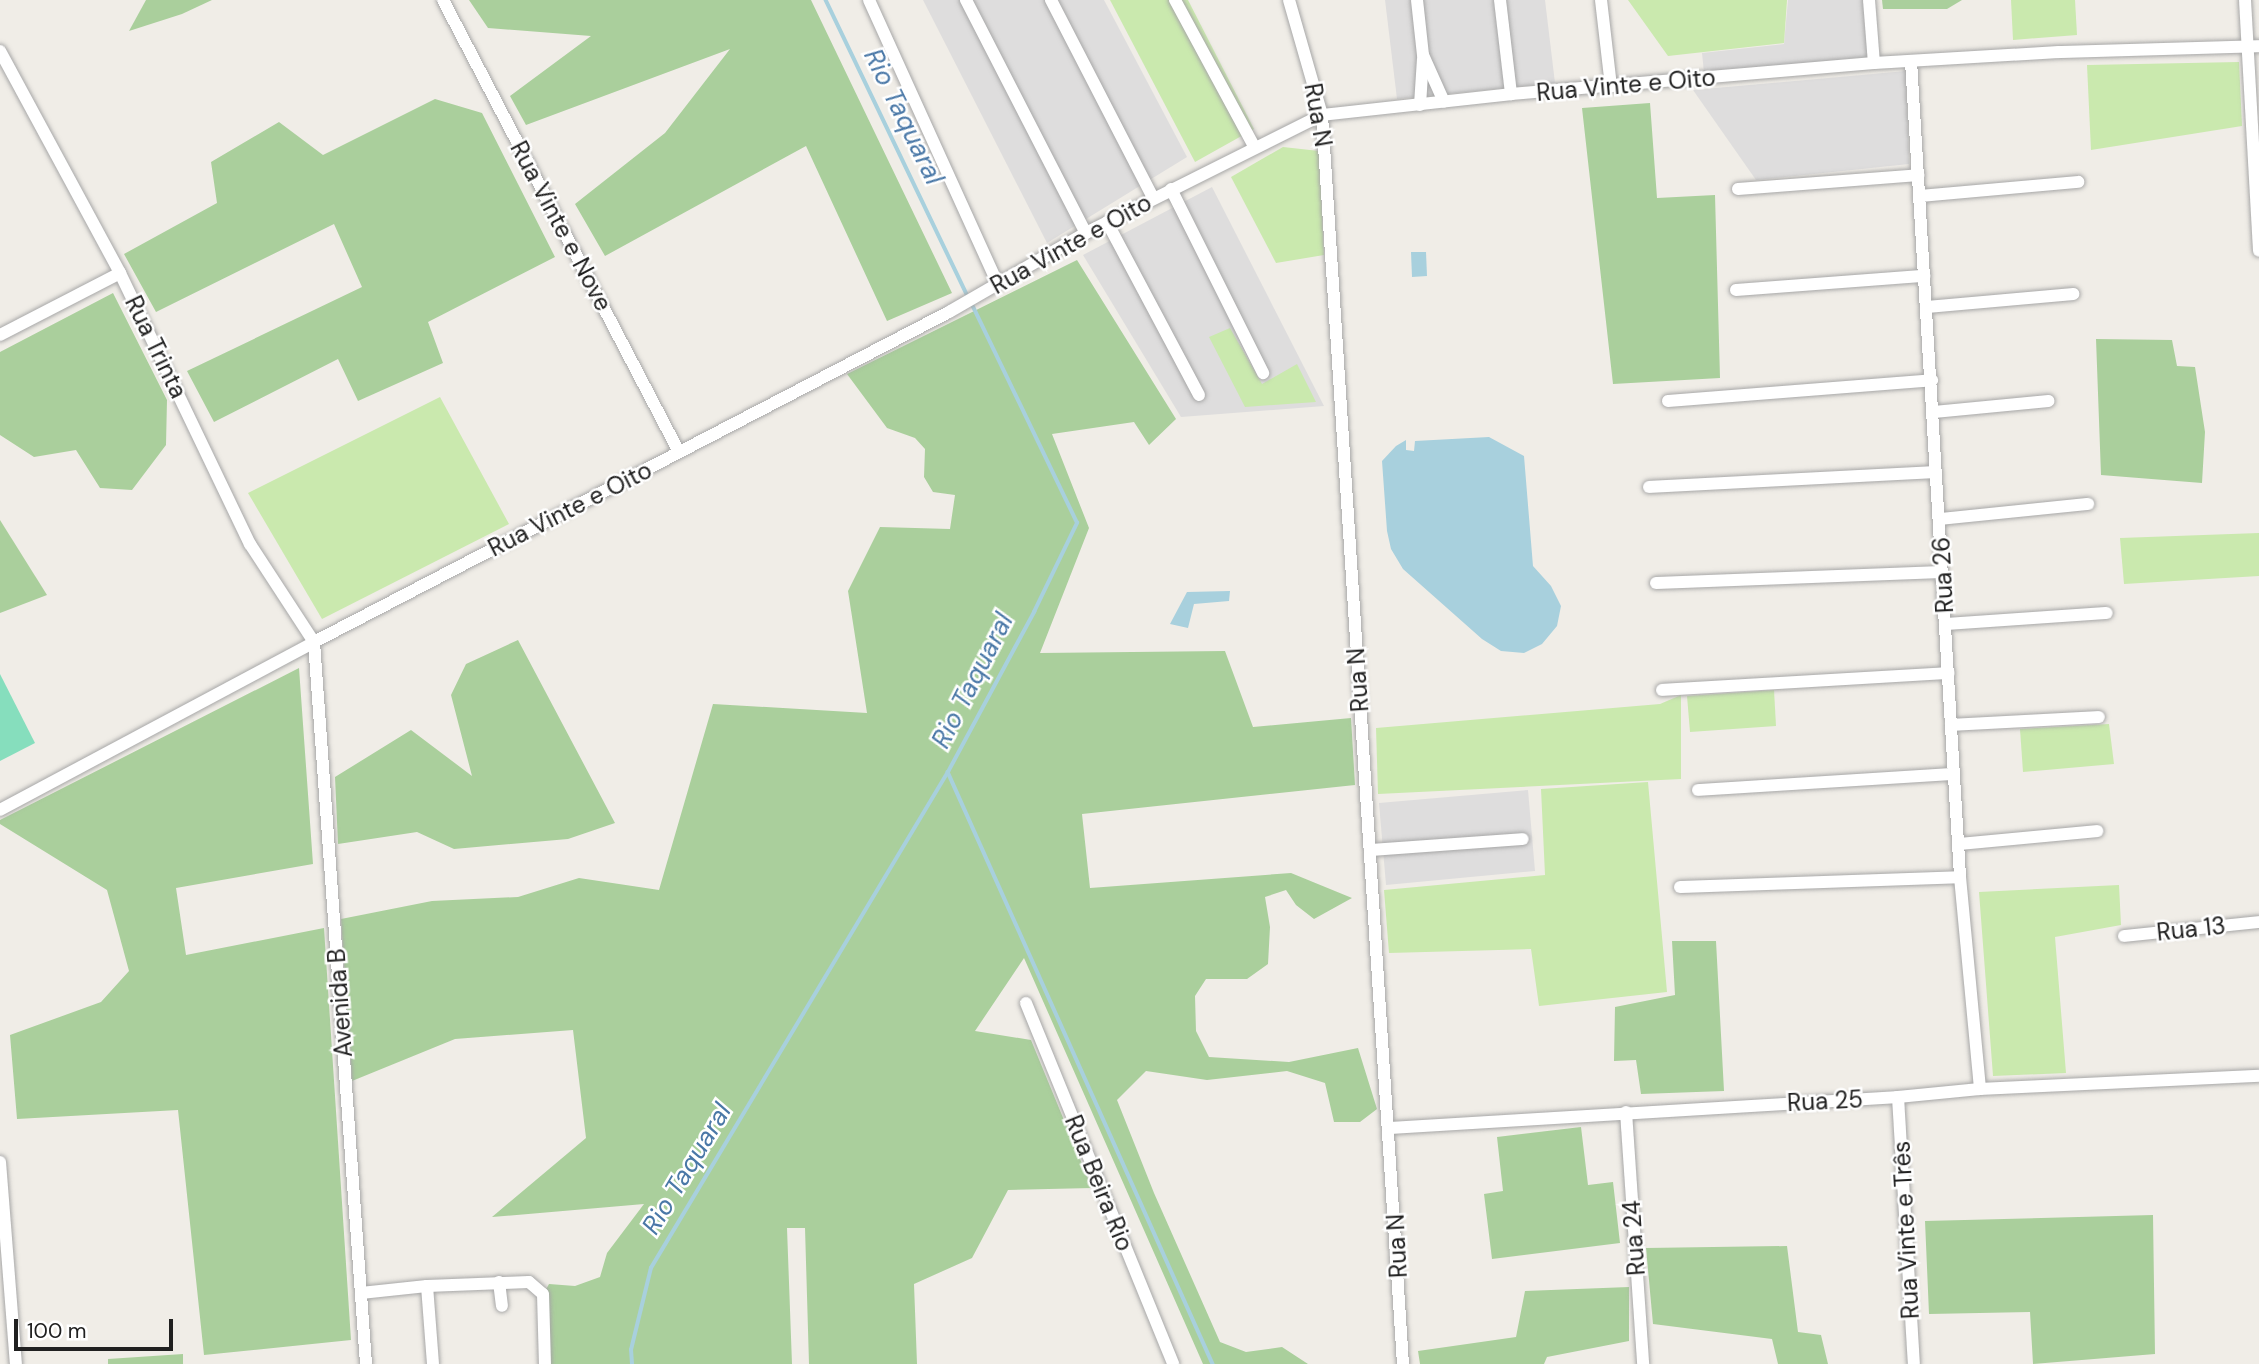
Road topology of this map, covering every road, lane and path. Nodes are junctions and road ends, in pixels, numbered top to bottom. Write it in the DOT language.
graph roads {
  1 [pos="443,0"];
  2 [pos="869,0"];
  3 [pos="966,0"];
  4 [pos="1051,0"];
  5 [pos="1175,0"];
  6 [pos="1289,0"];
  7 [pos="1417,0"];
  8 [pos="1500,0"];
  9 [pos="1601,0"];
  10 [pos="1869,0"];
  11 [pos="2245,0"];
  12 [pos="2254,46"];
  13 [pos="0,51"];
  14 [pos="1423,55"];
  15 [pos="1911,61"];
  16 [pos="1874,63"];
  17 [pos="1611,86"];
  18 [pos="1511,94"];
  19 [pos="1444,102"];
  20 [pos="1420,105"];
  21 [pos="1322,115"];
  22 [pos="1255,148"];
  23 [pos="1918,175"];
  24 [pos="2078,182"];
  25 [pos="1171,189"];
  26 [pos="1738,189"];
  27 [pos="1920,196"];
  28 [pos="1153,198"];
  29 [pos="2258,198"];
  30 [pos="1107,222"];
  31 [pos="1086,233"];
  32 [pos="2259,251"];
  33 [pos="120,273"];
  34 [pos="1924,276"];
  35 [pos="998,285"];
  36 [pos="1736,290"];
  37 [pos="2073,294"];
  38 [pos="1927,307"];
  39 [pos="0,335"];
  40 [pos="1263,373"];
  41 [pos="1932,380"];
  42 [pos="1199,395"];
  43 [pos="1668,401"];
  44 [pos="2048,401"];
  45 [pos="1934,412"];
  46 [pos="679,452"];
  47 [pos="1936,472"];
  48 [pos="1649,486"];
  49 [pos="2088,504"];
  50 [pos="1940,519"];
  51 [pos="1941,572"];
  52 [pos="1656,583"];
  53 [pos="2107,613"];
  54 [pos="1945,624"];
  55 [pos="314,642"];
  56 [pos="1948,673"];
  57 [pos="1662,690"];
  58 [pos="2099,717"];
  59 [pos="1951,724"];
  60 [pos="1954,774"];
  61 [pos="1698,790"];
  62 [pos="0,810"];
  63 [pos="2097,831"];
  64 [pos="1523,839"];
  65 [pos="1960,844"];
  66 [pos="1370,850"];
  67 [pos="1960,877"];
  68 [pos="1680,887"];
  69 [pos="2259,922"];
  70 [pos="2124,936"];
  71 [pos="1026,1003"];
  72 [pos="2259,1076"];
  73 [pos="1980,1089"];
  74 [pos="1898,1097"];
  75 [pos="1626,1112"];
  76 [pos="1390,1128"];
  77 [pos="0,1162"];
  78 [pos="499,1282"];
  79 [pos="427,1286"];
  80 [pos="361,1293"];
  81 [pos="502,1306"];
  82 [pos="16,1364"];
  83 [pos="366,1364"];
  84 [pos="433,1364"];
  85 [pos="545,1364"];
  86 [pos="1173,1364"];
  87 [pos="1403,1364"];
  88 [pos="1643,1364"];
  89 [pos="1914,1364"];
  1 -- 46 [label="street, Rua Vinte e Nove"];
  2 -- 35 [label="street"];
  3 -- 31 [label="street"];
  4 -- 28 [label="street"];
  5 -- 22 [label="street"];
  6 -- 21 [label="street, Rua N"];
  7 -- 14 [label="street"];
  8 -- 18 [label="street"];
  9 -- 17 [label="street"];
  10 -- 16 [label="street"];
  11 -- 12 [label="street"];
  12 -- 15 [label="street, Rua Vinte e Oito"];
  12 -- 29 [label="street"];
  13 -- 33 [label="street, Rua Trinta"];
  14 -- 19 [label="street"];
  14 -- 20 [label="street"];
  15 -- 16 [label="street, Rua Vinte e Oito"];
  15 -- 23 [label="street, Rua 26"];
  16 -- 17 [label="street, Rua Vinte e Oito"];
  17 -- 18 [label="street, Rua Vinte e Oito"];
  18 -- 19 [label="street, Rua Vinte e Oito"];
  19 -- 20 [label="street, Rua Vinte e Oito"];
  20 -- 21 [label="street, Rua Vinte e Oito"];
  21 -- 22 [label="street, Rua Vinte e Oito"];
  21 -- 66 [label="street, Rua N"];
  22 -- 25 [label="street, Rua Vinte e Oito"];
  23 -- 26 [label="street"];
  23 -- 27 [label="street, Rua 26"];
  24 -- 27 [label="street"];
  25 -- 28 [label="street, Rua Vinte e Oito"];
  25 -- 40 [label="street"];
  27 -- 34 [label="street, Rua 26"];
  28 -- 30 [label="street, Rua Vinte e Oito"];
  29 -- 32 [label="street"];
  30 -- 31 [label="street, Rua Vinte e Oito"];
  30 -- 42 [label="street"];
  31 -- 35 [label="street, Rua Vinte e Oito"];
  33 -- 39 [label="street"];
  33 -- 55 [label="street, Rua Trinta"];
  34 -- 36 [label="street"];
  34 -- 38 [label="street, Rua 26"];
  35 -- 46 [label="street, Rua Vinte e Oito"];
  37 -- 38 [label="street"];
  38 -- 41 [label="street, Rua 26"];
  41 -- 43 [label="street"];
  41 -- 45 [label="street, Rua 26"];
  44 -- 45 [label="street"];
  45 -- 47 [label="street, Rua 26"];
  46 -- 55 [label="street, Rua Vinte e Oito"];
  47 -- 48 [label="street"];
  47 -- 50 [label="street, Rua 26"];
  49 -- 50 [label="street"];
  50 -- 51 [label="street, Rua 26"];
  51 -- 52 [label="street"];
  51 -- 54 [label="street, Rua 26"];
  53 -- 54 [label="street"];
  54 -- 56 [label="street, Rua 26"];
  55 -- 62 [label="street, Rua Vinte e Oito"];
  55 -- 80 [label="street, Avenida B"];
  56 -- 57 [label="street"];
  56 -- 59 [label="street, Rua 26"];
  58 -- 59 [label="street"];
  59 -- 60 [label="street, Rua 26"];
  60 -- 61 [label="street"];
  60 -- 65 [label="street, Rua 26"];
  63 -- 65 [label="street"];
  64 -- 66 [label="street"];
  65 -- 67 [label="street, Rua 26"];
  66 -- 76 [label="street, Rua N"];
  67 -- 68 [label="street"];
  67 -- 73 [label="street, Rua 26"];
  69 -- 70 [label="street, Rua 13"];
  71 -- 86 [label="street, Rua Beira Rio"];
  72 -- 73 [label="street, Rua 25"];
  73 -- 74 [label="street, Rua 25"];
  74 -- 75 [label="street, Rua 25"];
  74 -- 89 [label="street, Rua Vinte e Três"];
  75 -- 76 [label="street, Rua 25"];
  75 -- 88 [label="street, Rua 24"];
  76 -- 87 [label="street, Rua N"];
  77 -- 82 [label="street"];
  78 -- 79 [label="street"];
  78 -- 81 [label="street"];
  78 -- 85 [label="street"];
  79 -- 80 [label="street"];
  79 -- 84 [label="street"];
  80 -- 83 [label="street, Avenida B"];
}
